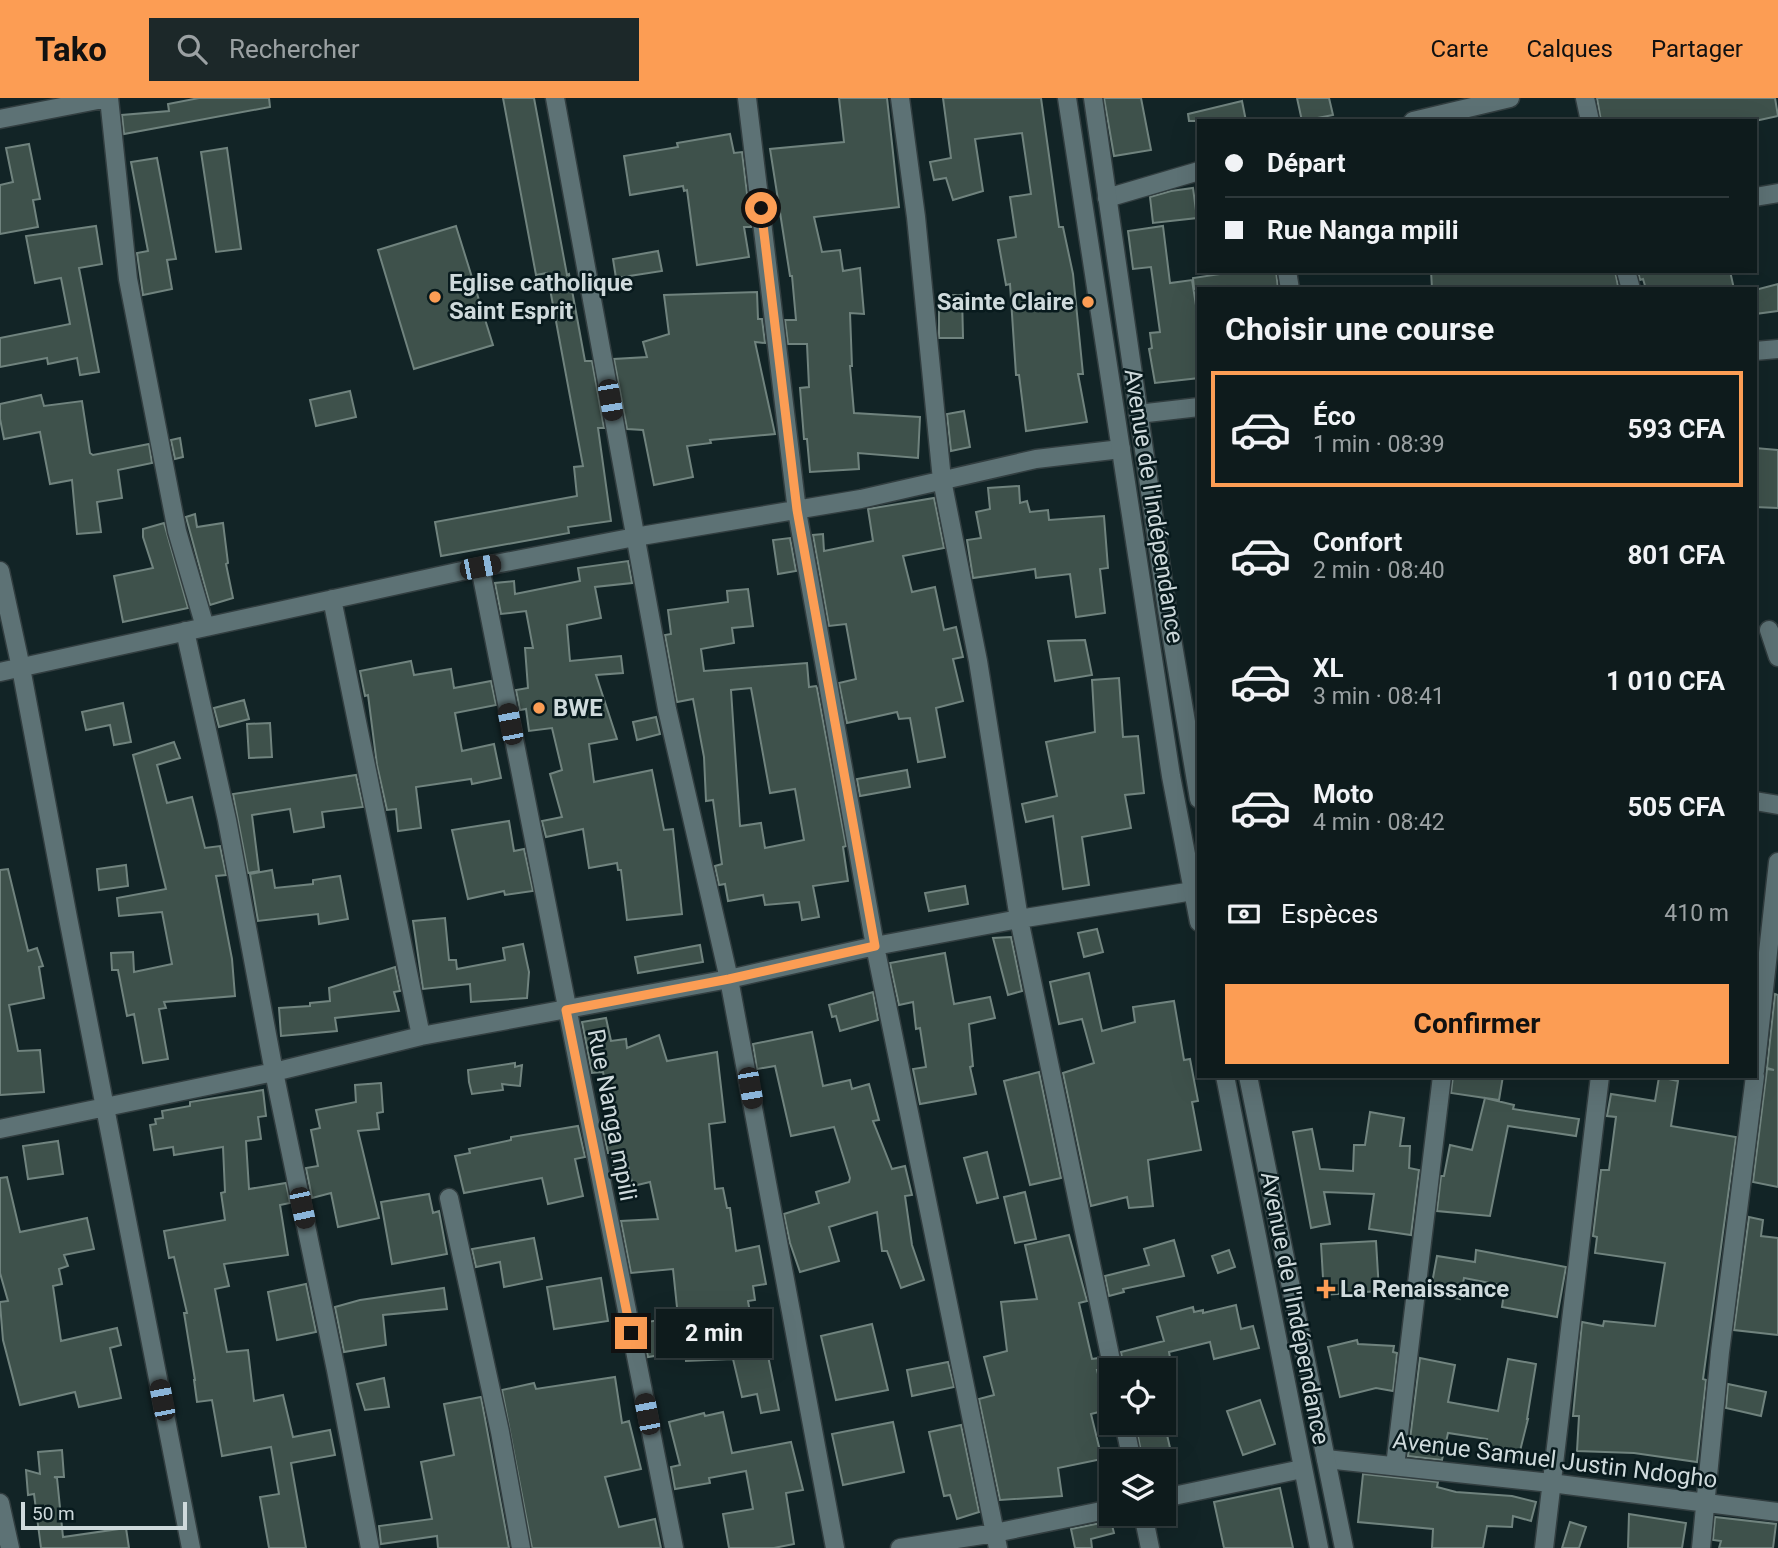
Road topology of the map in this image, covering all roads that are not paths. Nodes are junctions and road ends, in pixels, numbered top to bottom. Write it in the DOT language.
graph roads {
  1 [pos="108,98"];
  2 [pos="555,98"];
  3 [pos="747,98"];
  4 [pos="900,98"];
  5 [pos="1067,98"];
  6 [pos="1093,98"];
  7 [pos="1510,98"];
  8 [pos="1585,98"];
  9 [pos="0,119"];
  10 [pos="1421,119"];
  11 [pos="1590,119"];
  12 [pos="1197,172"];
  13 [pos="1778,192"];
  14 [pos="1757,197"];
  15 [pos="1107,198"];
  16 [pos="1778,349"];
  17 [pos="1757,351"];
  18 [pos="1197,407"];
  19 [pos="1138,414"];
  20 [pos="1121,449"];
  21 [pos="942,480"];
  22 [pos="797,510"];
  23 [pos="635,537"];
  24 [pos="480,567"];
  25 [pos="0,571"];
  26 [pos="332,599"];
  27 [pos="205,626"];
  28 [pos="1768,630"];
  29 [pos="185,631"];
  30 [pos="1778,657"];
  31 [pos="21,668"];
  32 [pos="0,672"];
  33 [pos="1195,748"];
  34 [pos="1197,774"];
  35 [pos="1757,801"];
  36 [pos="1778,805"];
  37 [pos="1778,862"];
  38 [pos="1193,891"];
  39 [pos="1197,912"];
  40 [pos="1019,919"];
  41 [pos="875,946"];
  42 [pos="1766,972"];
  43 [pos="729,979"];
  44 [pos="566,1010"];
  45 [pos="421,1036"];
  46 [pos="1757,1055"];
  47 [pos="274,1072"];
  48 [pos="1225,1078"];
  49 [pos="1248,1078"];
  50 [pos="1441,1078"];
  51 [pos="1600,1078"];
  52 [pos="1754,1078"];
  53 [pos="106,1106"];
  54 [pos="0,1129"];
  55 [pos="449,1198"];
  56 [pos="1110,1358"];
  57 [pos="1326,1459"];
  58 [pos="1395,1466"];
  59 [pos="1302,1469"];
  60 [pos="1551,1483"];
  61 [pos="1176,1495"];
  62 [pos="1705,1502"];
  63 [pos="0,1503"];
  64 [pos="1778,1512"];
  65 [pos="1099,1513"];
  66 [pos="1145,1526"];
  67 [pos="996,1540"];
  68 [pos="9,1548"];
  69 [pos="191,1548"];
  70 [pos="370,1548"];
  71 [pos="521,1548"];
  72 [pos="674,1548"];
  73 [pos="835,1548"];
  74 [pos="900,1548"];
  75 [pos="1150,1548"];
  76 [pos="1319,1548"];
  77 [pos="1344,1548"];
  78 [pos="1544,1548"];
  79 [pos="1701,1548"];
  1 -- 9 [label="street"];
  1 -- 27 [label="street"];
  2 -- 23 [label="street"];
  3 -- 22 [label="street"];
  4 -- 21 [label="street"];
  5 -- 20 [label="street, Avenue de l'Indépendance"];
  6 -- 15 [label="street, Avenue de l'Indépendance"];
  7 -- 10 [label="street"];
  8 -- 11 [label="street"];
  12 -- 15 [label="street"];
  13 -- 14 [label="street"];
  15 -- 19 [label="street, Avenue de l'Indépendance"];
  16 -- 17 [label="street"];
  18 -- 19 [label="street"];
  19 -- 33 [label="street, Avenue de l'Indépendance"];
  20 -- 21 [label="street"];
  20 -- 38 [label="street, Avenue de l'Indépendance"];
  21 -- 22 [label="street"];
  21 -- 40 [label="street"];
  22 -- 23 [label="street"];
  22 -- 41 [label="street"];
  23 -- 24 [label="street"];
  23 -- 43 [label="street"];
  24 -- 26 [label="street"];
  24 -- 44 [label="street, Rue Nanga mpili"];
  25 -- 31 [label="street"];
  26 -- 27 [label="street"];
  26 -- 45 [label="street"];
  27 -- 29 [label="street"];
  28 -- 30 [label="street"];
  29 -- 31 [label="street"];
  29 -- 47 [label="street"];
  31 -- 32 [label="street"];
  31 -- 53 [label="street"];
  33 -- 34 [label="street, Avenue de l'Indépendance"];
  35 -- 36 [label="street"];
  37 -- 42 [label="street"];
  38 -- 39 [label="street, Avenue de l'Indépendance"];
  38 -- 40 [label="street"];
  40 -- 41 [label="street"];
  40 -- 56 [label="street"];
  41 -- 43 [label="street"];
  41 -- 67 [label="street"];
  42 -- 46 [label="street"];
  43 -- 44 [label="street"];
  43 -- 73 [label="street"];
  44 -- 45 [label="street"];
  44 -- 72 [label="street, Rue Nanga mpili"];
  45 -- 47 [label="street"];
  47 -- 53 [label="street"];
  47 -- 70 [label="street"];
  48 -- 59 [label="street, Avenue de l'Indépendance"];
  49 -- 57 [label="street, Avenue de l'Indépendance"];
  50 -- 58 [label="street"];
  51 -- 60 [label="street"];
  52 -- 62 [label="street"];
  53 -- 54 [label="street"];
  53 -- 69 [label="street"];
  55 -- 71 [label="street"];
  57 -- 58 [label="street, Avenue Samuel Justin Ndogho"];
  57 -- 77 [label="street, Avenue de l'Indépendance"];
  58 -- 60 [label="street, Avenue Samuel Justin Ndogho"];
  59 -- 61 [label="street"];
  59 -- 76 [label="street, Avenue de l'Indépendance"];
  60 -- 62 [label="street, Avenue Samuel Justin Ndogho"];
  60 -- 78 [label="street"];
  62 -- 64 [label="street, Avenue Samuel Justin Ndogho"];
  62 -- 79 [label="street"];
  63 -- 68 [label="street"];
  65 -- 67 [label="street"];
  66 -- 75 [label="street"];
  67 -- 74 [label="street"];
}
